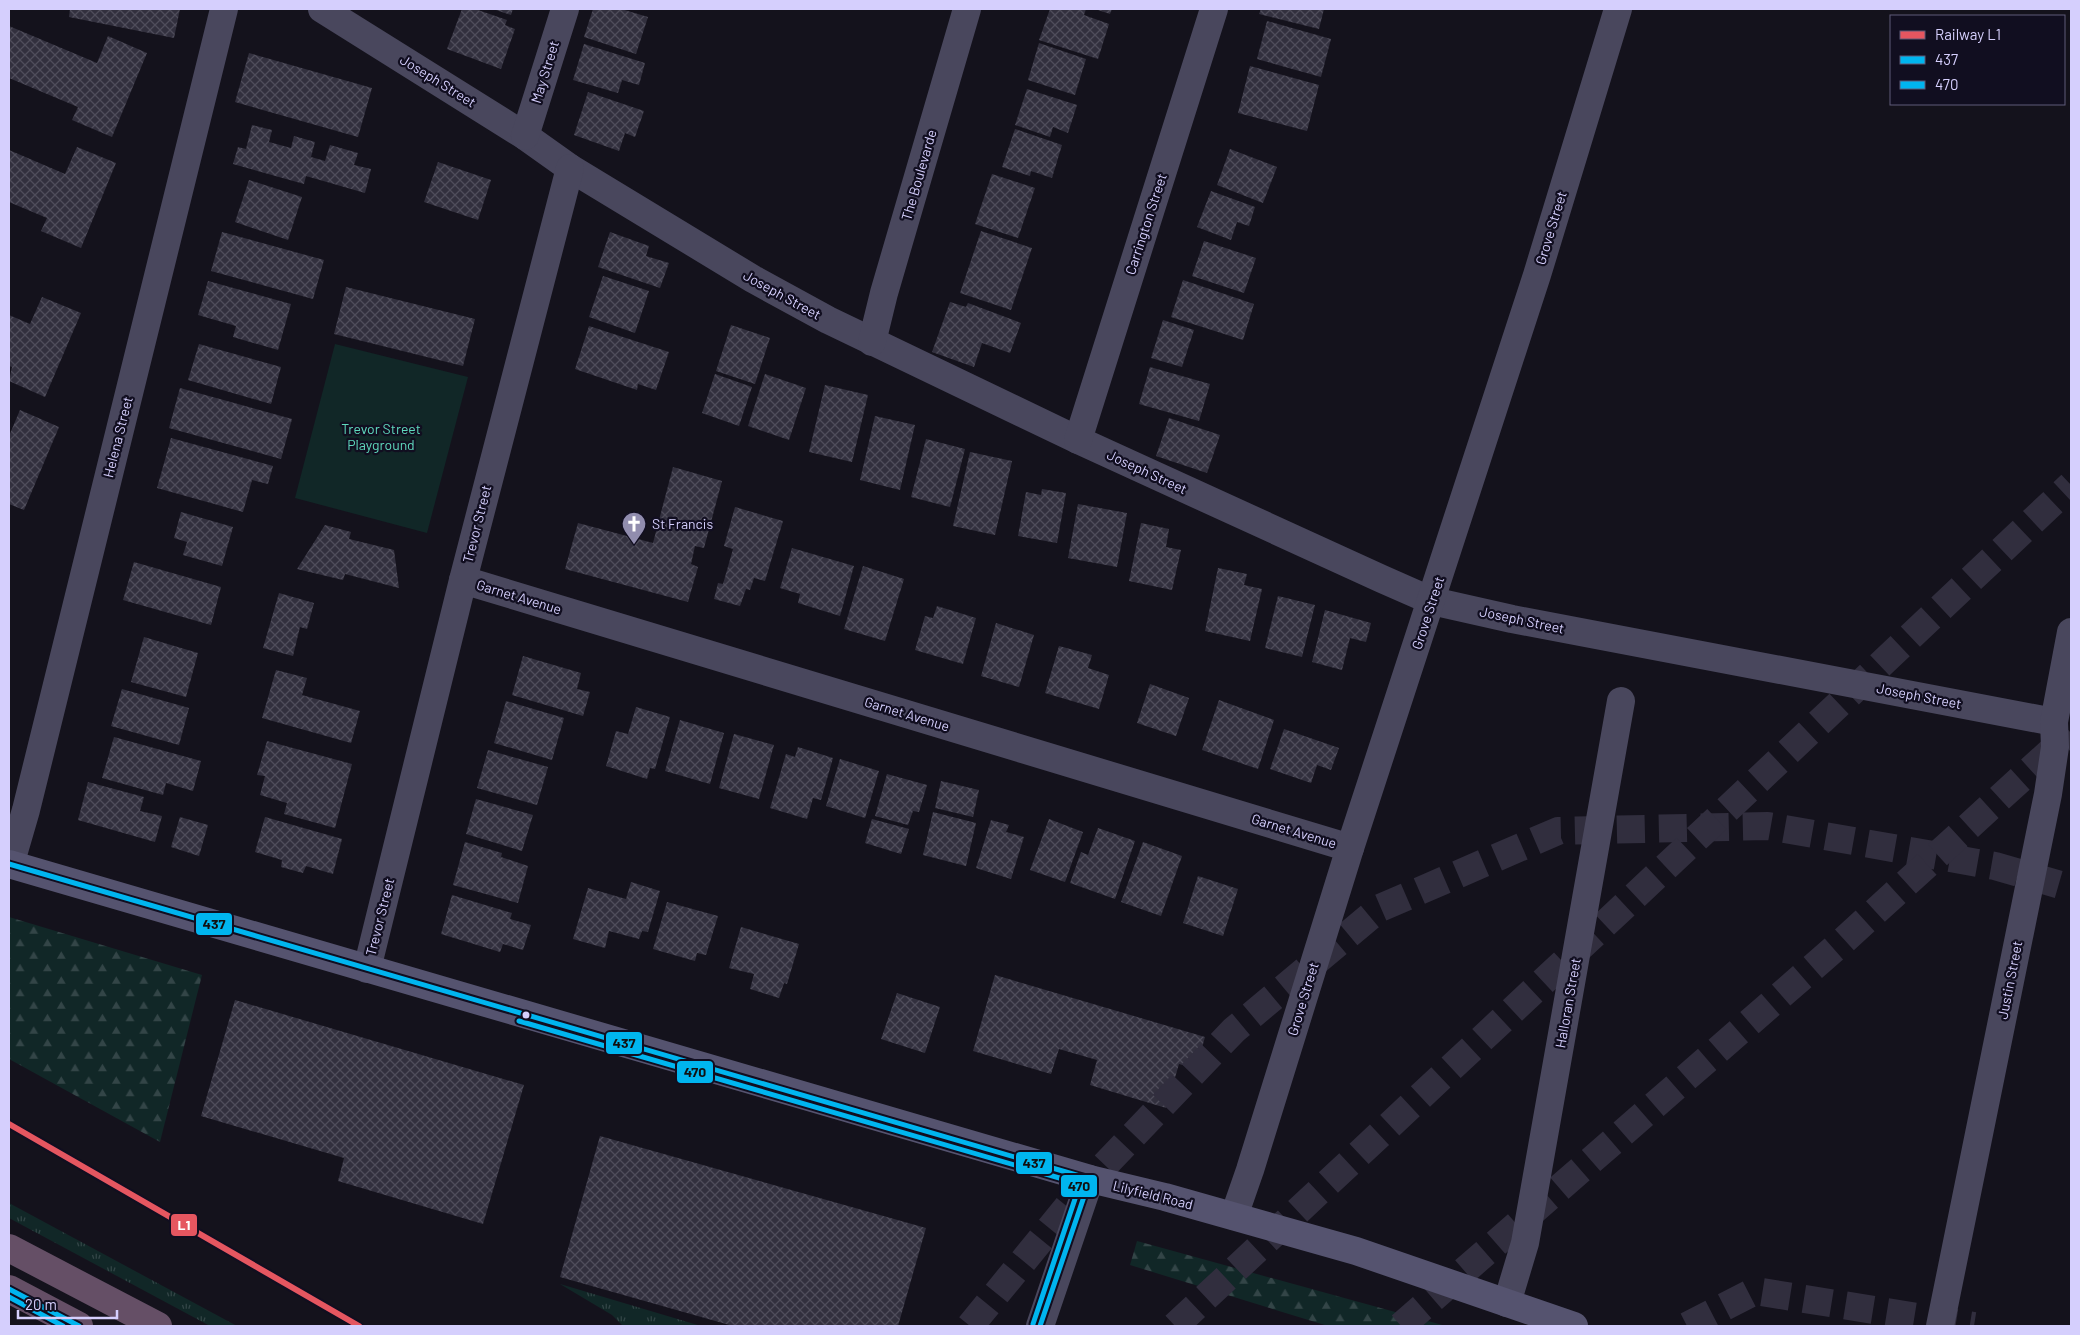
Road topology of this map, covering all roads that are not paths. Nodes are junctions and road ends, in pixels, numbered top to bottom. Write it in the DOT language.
graph roads {
  1 [pos="224,9"];
  2 [pos="322,9"];
  3 [pos="565,9"];
  4 [pos="968,9"];
  5 [pos="1214,9"];
  6 [pos="1618,9"];
  7 [pos="525,136"];
  8 [pos="570,168"];
  9 [pos="872,342"];
  10 [pos="1078,440"];
  11 [pos="463,580"];
  12 [pos="1432,601"];
  13 [pos="2071,632"];
  14 [pos="1621,701"];
  15 [pos="2054,722"];
  16 [pos="1350,848"];
  17 [pos="9,864"];
  18 [pos="367,969"];
  19 [pos="1090,1179"];
  20 [pos="1234,1216"];
  21 [pos="9,1248"];
  22 [pos="9,1289"];
  23 [pos="1508,1303"];
  24 [pos="79,1326"];
  25 [pos="158,1326"];
  26 [pos="1040,1326"];
  27 [pos="1574,1326"];
  28 [pos="1940,1326"];
  1 -- 17 [label="street, Helena Street"];
  2 -- 7 [label="street, Joseph Street"];
  3 -- 7 [label="street, May Street"];
  4 -- 9 [label="street, The Boulevarde"];
  5 -- 10 [label="street, Carrington Street"];
  6 -- 12 [label="street, Grove Street"];
  7 -- 8 [label="street, Joseph Street"];
  8 -- 9 [label="street, Joseph Street"];
  8 -- 11 [label="street, Trevor Street"];
  9 -- 10 [label="street, Joseph Street"];
  10 -- 12 [label="street, Joseph Street"];
  11 -- 16 [label="street, Garnet Avenue"];
  11 -- 18 [label="street, Trevor Street"];
  12 -- 15 [label="street, Joseph Street"];
  12 -- 16 [label="street, Grove Street"];
  13 -- 15 [label="street, Justin Street"];
  14 -- 23 [label="street, Halloran Street"];
  15 -- 28 [label="street, Justin Street"];
  16 -- 20 [label="street, Grove Street"];
  17 -- 18 [label="main road, Lilyfield Road"];
  18 -- 19 [label="main road, Lilyfield Road"];
  19 -- 20 [label="main road, Lilyfield Road"];
  19 -- 26 [label="street"];
  20 -- 23 [label="main road, Lilyfield Road"];
  21 -- 25 [label="highway"];
  22 -- 24 [label="highway"];
  23 -- 27 [label="main road, Lilyfield Road"];
}
